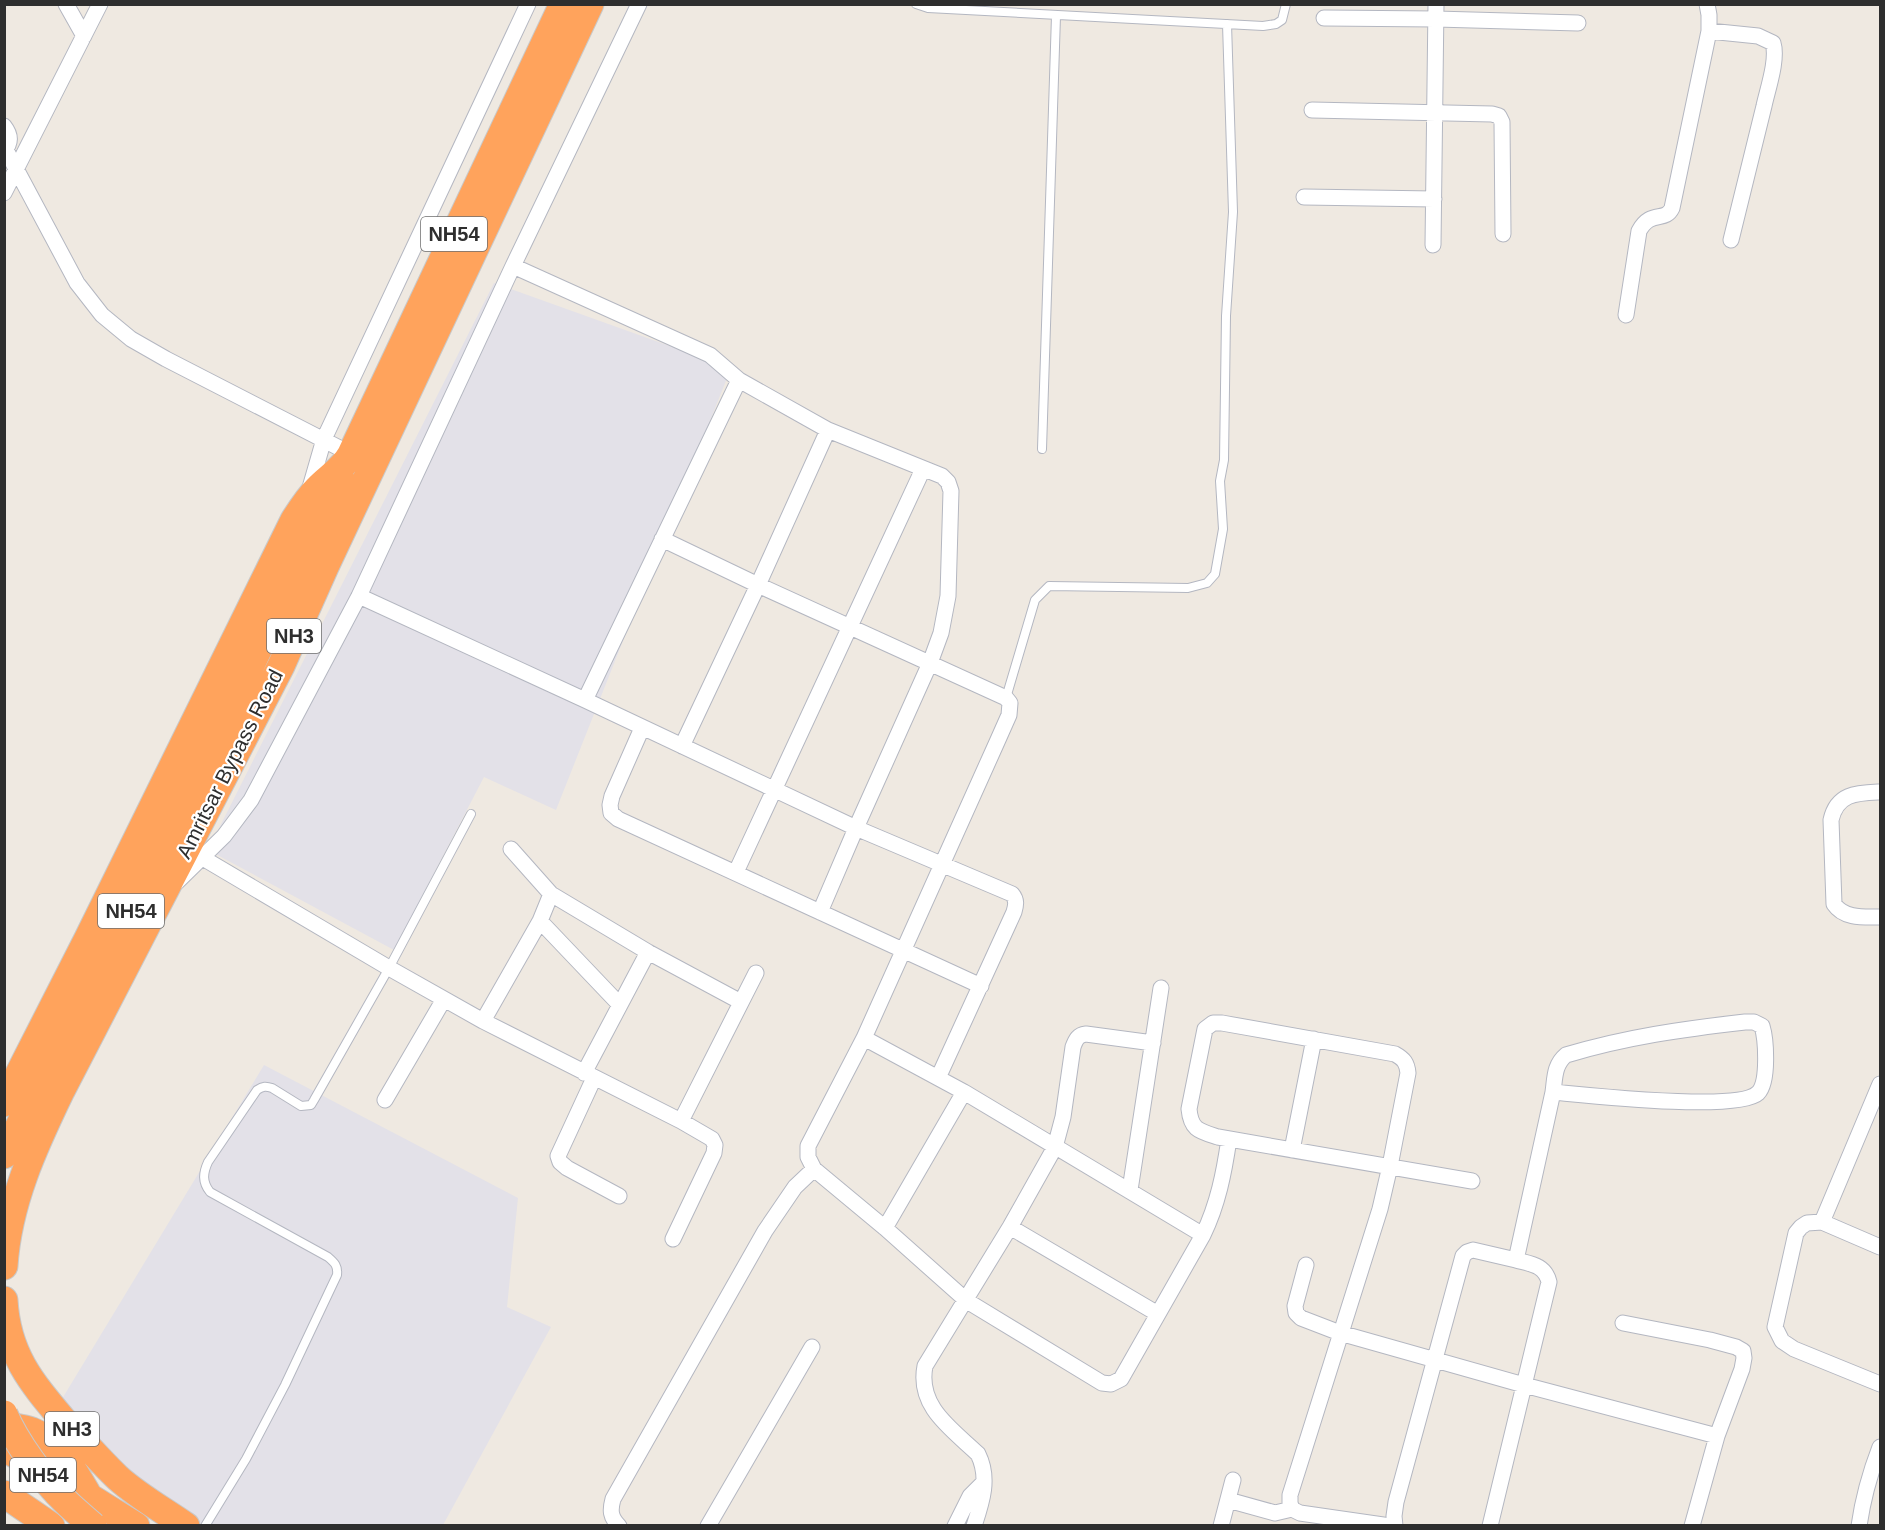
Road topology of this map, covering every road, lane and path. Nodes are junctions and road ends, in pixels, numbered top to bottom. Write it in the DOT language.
graph roads {
  1 [pos="66,4"];
  2 [pos="100,4"];
  3 [pos="528,4"];
  4 [pos="563,4"];
  5 [pos="590,4"];
  6 [pos="639,4"];
  7 [pos="916,4"];
  8 [pos="1286,4"];
  9 [pos="1707,4"];
  10 [pos="1436,12"];
  11 [pos="1056,16"];
  12 [pos="1323,18"];
  13 [pos="1578,23"];
  14 [pos="1227,24"];
  15 [pos="1709,31"];
  16 [pos="84,36"];
  17 [pos="1312,110"];
  18 [pos="1434,113"];
  19 [pos="4,126"];
  20 [pos="5,151"];
  21 [pos="17,171"];
  22 [pos="4,193"];
  23 [pos="1304,197"];
  24 [pos="1434,199"];
  25 [pos="1503,234"];
  26 [pos="1731,240"];
  27 [pos="1433,245"];
  28 [pos="513,266"];
  29 [pos="1626,315"];
  30 [pos="739,380"];
  31 [pos="828,430"];
  32 [pos="324,439"];
  33 [pos="1042,449"];
  34 [pos="348,459"];
  35 [pos="923,469"];
  36 [pos="305,502"];
  37 [pos="662,539"];
  38 [pos="758,585"];
  39 [pos="359,596"];
  40 [pos="849,626"];
  41 [pos="930,663"];
  42 [pos="1006,698"];
  43 [pos="585,699"];
  44 [pos="642,728"];
  45 [pos="682,746"];
  46 [pos="774,789"];
  47 [pos="1881,792"];
  48 [pos="471,814"];
  49 [pos="856,828"];
  50 [pos="511,849"];
  51 [pos="194,853"];
  52 [pos="943,865"];
  53 [pos="736,872"];
  54 [pos="551,894"];
  55 [pos="820,912"];
  56 [pos="1881,917"];
  57 [pos="540,921"];
  58 [pos="904,951"];
  59 [pos="648,952"];
  60 [pos="389,968"];
  61 [pos="756,973"];
  62 [pos="981,986"];
  63 [pos="1161,988"];
  64 [pos="444,999"];
  65 [pos="741,1002"];
  66 [pos="619,1004"];
  67 [pos="483,1021"];
  68 [pos="864,1038"];
  69 [pos="1314,1039"];
  70 [pos="1153,1042"];
  71 [pos="589,1075"];
  72 [pos="938,1077"];
  73 [pos="1881,1084"];
  74 [pos="964,1092"];
  75 [pos="1553,1092"];
  76 [pos="385,1100"];
  77 [pos="4,1103"];
  78 [pos="681,1120"];
  79 [pos="1229,1139"];
  80 [pos="1055,1147"];
  81 [pos="1292,1150"];
  82 [pos="4,1155"];
  83 [pos="1390,1166"];
  84 [pos="814,1169"];
  85 [pos="1472,1181"];
  86 [pos="1130,1190"];
  87 [pos="619,1196"];
  88 [pos="1822,1222"];
  89 [pos="1010,1227"];
  90 [pos="885,1228"];
  91 [pos="1203,1235"];
  92 [pos="673,1239"];
  93 [pos="1881,1247"];
  94 [pos="1516,1260"];
  95 [pos="1306,1264"];
  96 [pos="4,1266"];
  97 [pos="4,1300"];
  98 [pos="966,1301"];
  99 [pos="1158,1314"];
  100 [pos="1623,1323"];
  101 [pos="1340,1333"];
  102 [pos="812,1347"];
  103 [pos="1434,1359"];
  104 [pos="1881,1384"];
  105 [pos="1524,1385"];
  106 [pos="4,1414"];
  107 [pos="4,1425"];
  108 [pos="1717,1436"];
  109 [pos="1881,1448"];
  110 [pos="4,1449"];
  111 [pos="1233,1480"];
  112 [pos="984,1482"];
  113 [pos="82,1492"];
  114 [pos="4,1494"];
  115 [pos="1228,1500"];
  116 [pos="1292,1509"];
  117 [pos="157,1518"];
  118 [pos="51,1526"];
  119 [pos="93,1526"];
  120 [pos="136,1526"];
  121 [pos="186,1526"];
  122 [pos="205,1526"];
  123 [pos="619,1526"];
  124 [pos="708,1526"];
  125 [pos="955,1526"];
  126 [pos="974,1526"];
  127 [pos="1221,1526"];
  128 [pos="1390,1526"];
  129 [pos="1395,1526"];
  130 [pos="1490,1526"];
  131 [pos="1692,1526"];
  132 [pos="1859,1526"];
  1 -- 16 [label="street"];
  2 -- 16 [label="street"];
  3 -- 32 [label="street"];
  4 -- 34 [label="highway, NH54"];
  5 -- 51 [label="highway, Amritsar Bypass Road / NH3"];
  6 -- 28 [label="street"];
  7 -- 11 [label="lane"];
  8 -- 14 [label="lane"];
  9 -- 15 [label="street"];
  10 -- 12 [label="street"];
  10 -- 13 [label="street"];
  10 -- 18 [label="street"];
  11 -- 14 [label="lane"];
  11 -- 33 [label="lane"];
  14 -- 42 [label="lane"];
  15 -- 26 [label="street"];
  15 -- 29 [label="street"];
  16 -- 21 [label="street"];
  17 -- 18 [label="street"];
  18 -- 24 [label="street"];
  18 -- 25 [label="street"];
  19 -- 20 [label="street"];
  20 -- 21 [label="street"];
  21 -- 22 [label="street"];
  21 -- 32 [label="street"];
  23 -- 24 [label="street"];
  24 -- 27 [label="street"];
  28 -- 30 [label="street"];
  28 -- 39 [label="street"];
  30 -- 31 [label="street"];
  30 -- 37 [label="street"];
  31 -- 35 [label="street"];
  31 -- 38 [label="street"];
  32 -- 34 [label="street"];
  32 -- 36 [label="street"];
  34 -- 36 [label="highway"];
  34 -- 82 [label="highway, NH54"];
  35 -- 40 [label="street"];
  35 -- 41 [label="street"];
  36 -- 77 [label="highway"];
  37 -- 38 [label="street"];
  37 -- 43 [label="street"];
  38 -- 40 [label="street"];
  38 -- 45 [label="street"];
  39 -- 43 [label="street"];
  39 -- 51 [label="street"];
  40 -- 41 [label="street"];
  40 -- 46 [label="street"];
  41 -- 42 [label="street"];
  41 -- 49 [label="street"];
  42 -- 52 [label="street"];
  43 -- 44 [label="street"];
  44 -- 45 [label="street"];
  44 -- 53 [label="street"];
  45 -- 46 [label="street"];
  46 -- 49 [label="street"];
  46 -- 53 [label="street"];
  47 -- 56 [label="street"];
  48 -- 60 [label="lane"];
  49 -- 52 [label="street"];
  49 -- 55 [label="street"];
  50 -- 54 [label="street"];
  51 -- 60 [label="street"];
  51 -- 96 [label="highway, Amritsar Bypass Road / NH3"];
  52 -- 58 [label="street"];
  52 -- 62 [label="street"];
  53 -- 55 [label="street"];
  54 -- 57 [label="street"];
  54 -- 59 [label="street"];
  55 -- 58 [label="street"];
  57 -- 66 [label="street"];
  57 -- 67 [label="street"];
  58 -- 62 [label="street"];
  58 -- 68 [label="street"];
  59 -- 65 [label="street"];
  59 -- 66 [label="street"];
  60 -- 64 [label="street"];
  60 -- 122 [label="lane"];
  61 -- 65 [label="street"];
  62 -- 72 [label="street"];
  63 -- 70 [label="street"];
  64 -- 67 [label="street"];
  64 -- 76 [label="street"];
  65 -- 78 [label="street"];
  66 -- 71 [label="street"];
  67 -- 71 [label="street"];
  68 -- 72 [label="street"];
  68 -- 84 [label="street"];
  69 -- 79 [label="street"];
  69 -- 81 [label="street"];
  69 -- 83 [label="street"];
  70 -- 80 [label="street"];
  70 -- 86 [label="street"];
  71 -- 78 [label="street"];
  71 -- 87 [label="street"];
  72 -- 74 [label="street"];
  73 -- 88 [label="street"];
  74 -- 80 [label="street"];
  74 -- 90 [label="street"];
  75 -- 75 [label="street"];
  75 -- 94 [label="street"];
  78 -- 92 [label="street"];
  79 -- 81 [label="street"];
  79 -- 91 [label="street"];
  80 -- 86 [label="street"];
  80 -- 89 [label="street"];
  81 -- 83 [label="street"];
  83 -- 85 [label="street"];
  83 -- 101 [label="street"];
  84 -- 90 [label="street"];
  84 -- 123 [label="street"];
  86 -- 91 [label="street"];
  88 -- 93 [label="street"];
  88 -- 104 [label="street"];
  89 -- 98 [label="street"];
  89 -- 99 [label="street"];
  90 -- 98 [label="street"];
  91 -- 99 [label="street"];
  94 -- 103 [label="street"];
  94 -- 105 [label="street"];
  95 -- 101 [label="street"];
  97 -- 117 [label="highway, NH3"];
  98 -- 99 [label="street"];
  98 -- 112 [label="street"];
  100 -- 108 [label="street"];
  101 -- 103 [label="street"];
  101 -- 116 [label="street"];
  102 -- 124 [label="street"];
  103 -- 105 [label="street"];
  103 -- 129 [label="street"];
  105 -- 108 [label="street"];
  105 -- 130 [label="street"];
  106 -- 119 [label="highway, NH54, bridge"];
  107 -- 113 [label="highway"];
  108 -- 131 [label="street"];
  109 -- 132 [label="street"];
  110 -- 113 [label="highway, NH3"];
  111 -- 115 [label="street"];
  112 -- 125 [label="street"];
  112 -- 126 [label="street"];
  113 -- 120 [label="highway, NH3"];
  114 -- 118 [label="highway"];
  115 -- 116 [label="street"];
  115 -- 127 [label="street"];
  116 -- 128 [label="street"];
  117 -- 121 [label="highway, NH3"];
}
